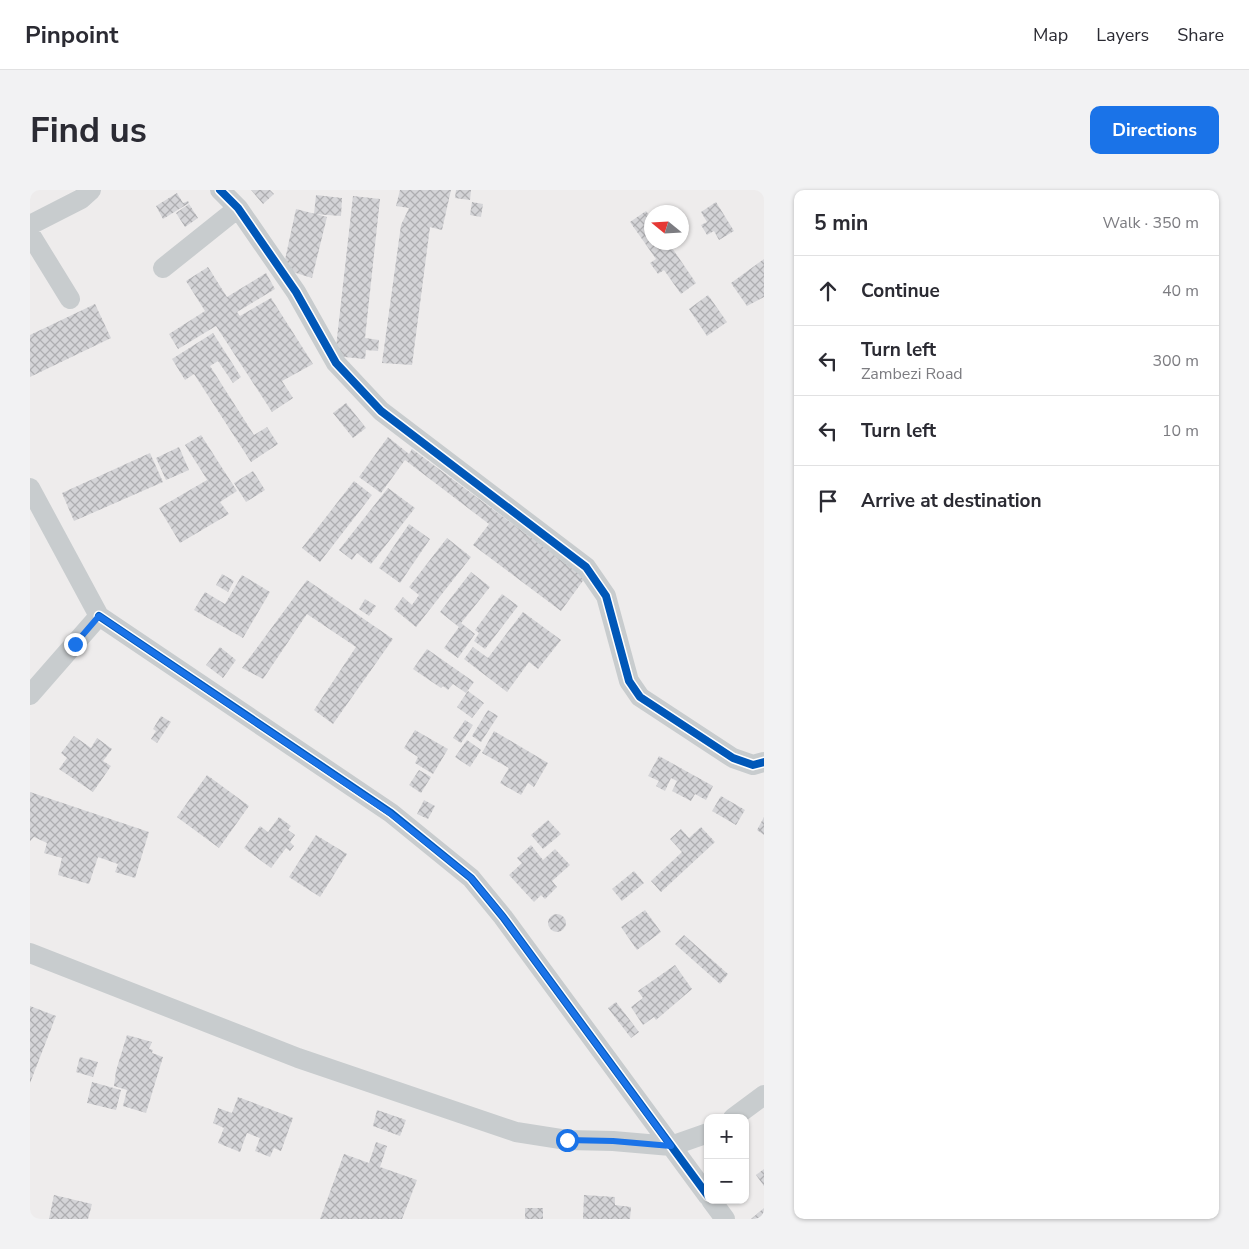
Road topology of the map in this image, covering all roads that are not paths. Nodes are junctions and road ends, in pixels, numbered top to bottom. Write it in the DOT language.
graph roads {
  1 [pos="91,190"];
  2 [pos="220,190"];
  3 [pos="238,208"];
  4 [pos="30,225"];
  5 [pos="30,234"];
  6 [pos="163,268"];
  7 [pos="70,299"];
  8 [pos="30,488"];
  9 [pos="99,616"];
  10 [pos="30,695"];
  11 [pos="764,762"];
  12 [pos="30,953"];
  13 [pos="764,1095"];
  14 [pos="738,1114"];
  15 [pos="704,1135"];
  16 [pos="671,1146"];
  17 [pos="704,1191"];
  18 [pos="714,1204"];
  19 [pos="725,1219"];
  1 -- 4 [label="street"];
  2 -- 3 [label="street"];
  3 -- 6 [label="street"];
  3 -- 11 [label="street"];
  5 -- 7 [label="street"];
  8 -- 9 [label="street"];
  9 -- 10 [label="street"];
  9 -- 16 [label="street"];
  12 -- 16 [label="street"];
  13 -- 14 [label="street"];
  15 -- 16 [label="street"];
  16 -- 17 [label="street"];
  18 -- 19 [label="street"];
}
